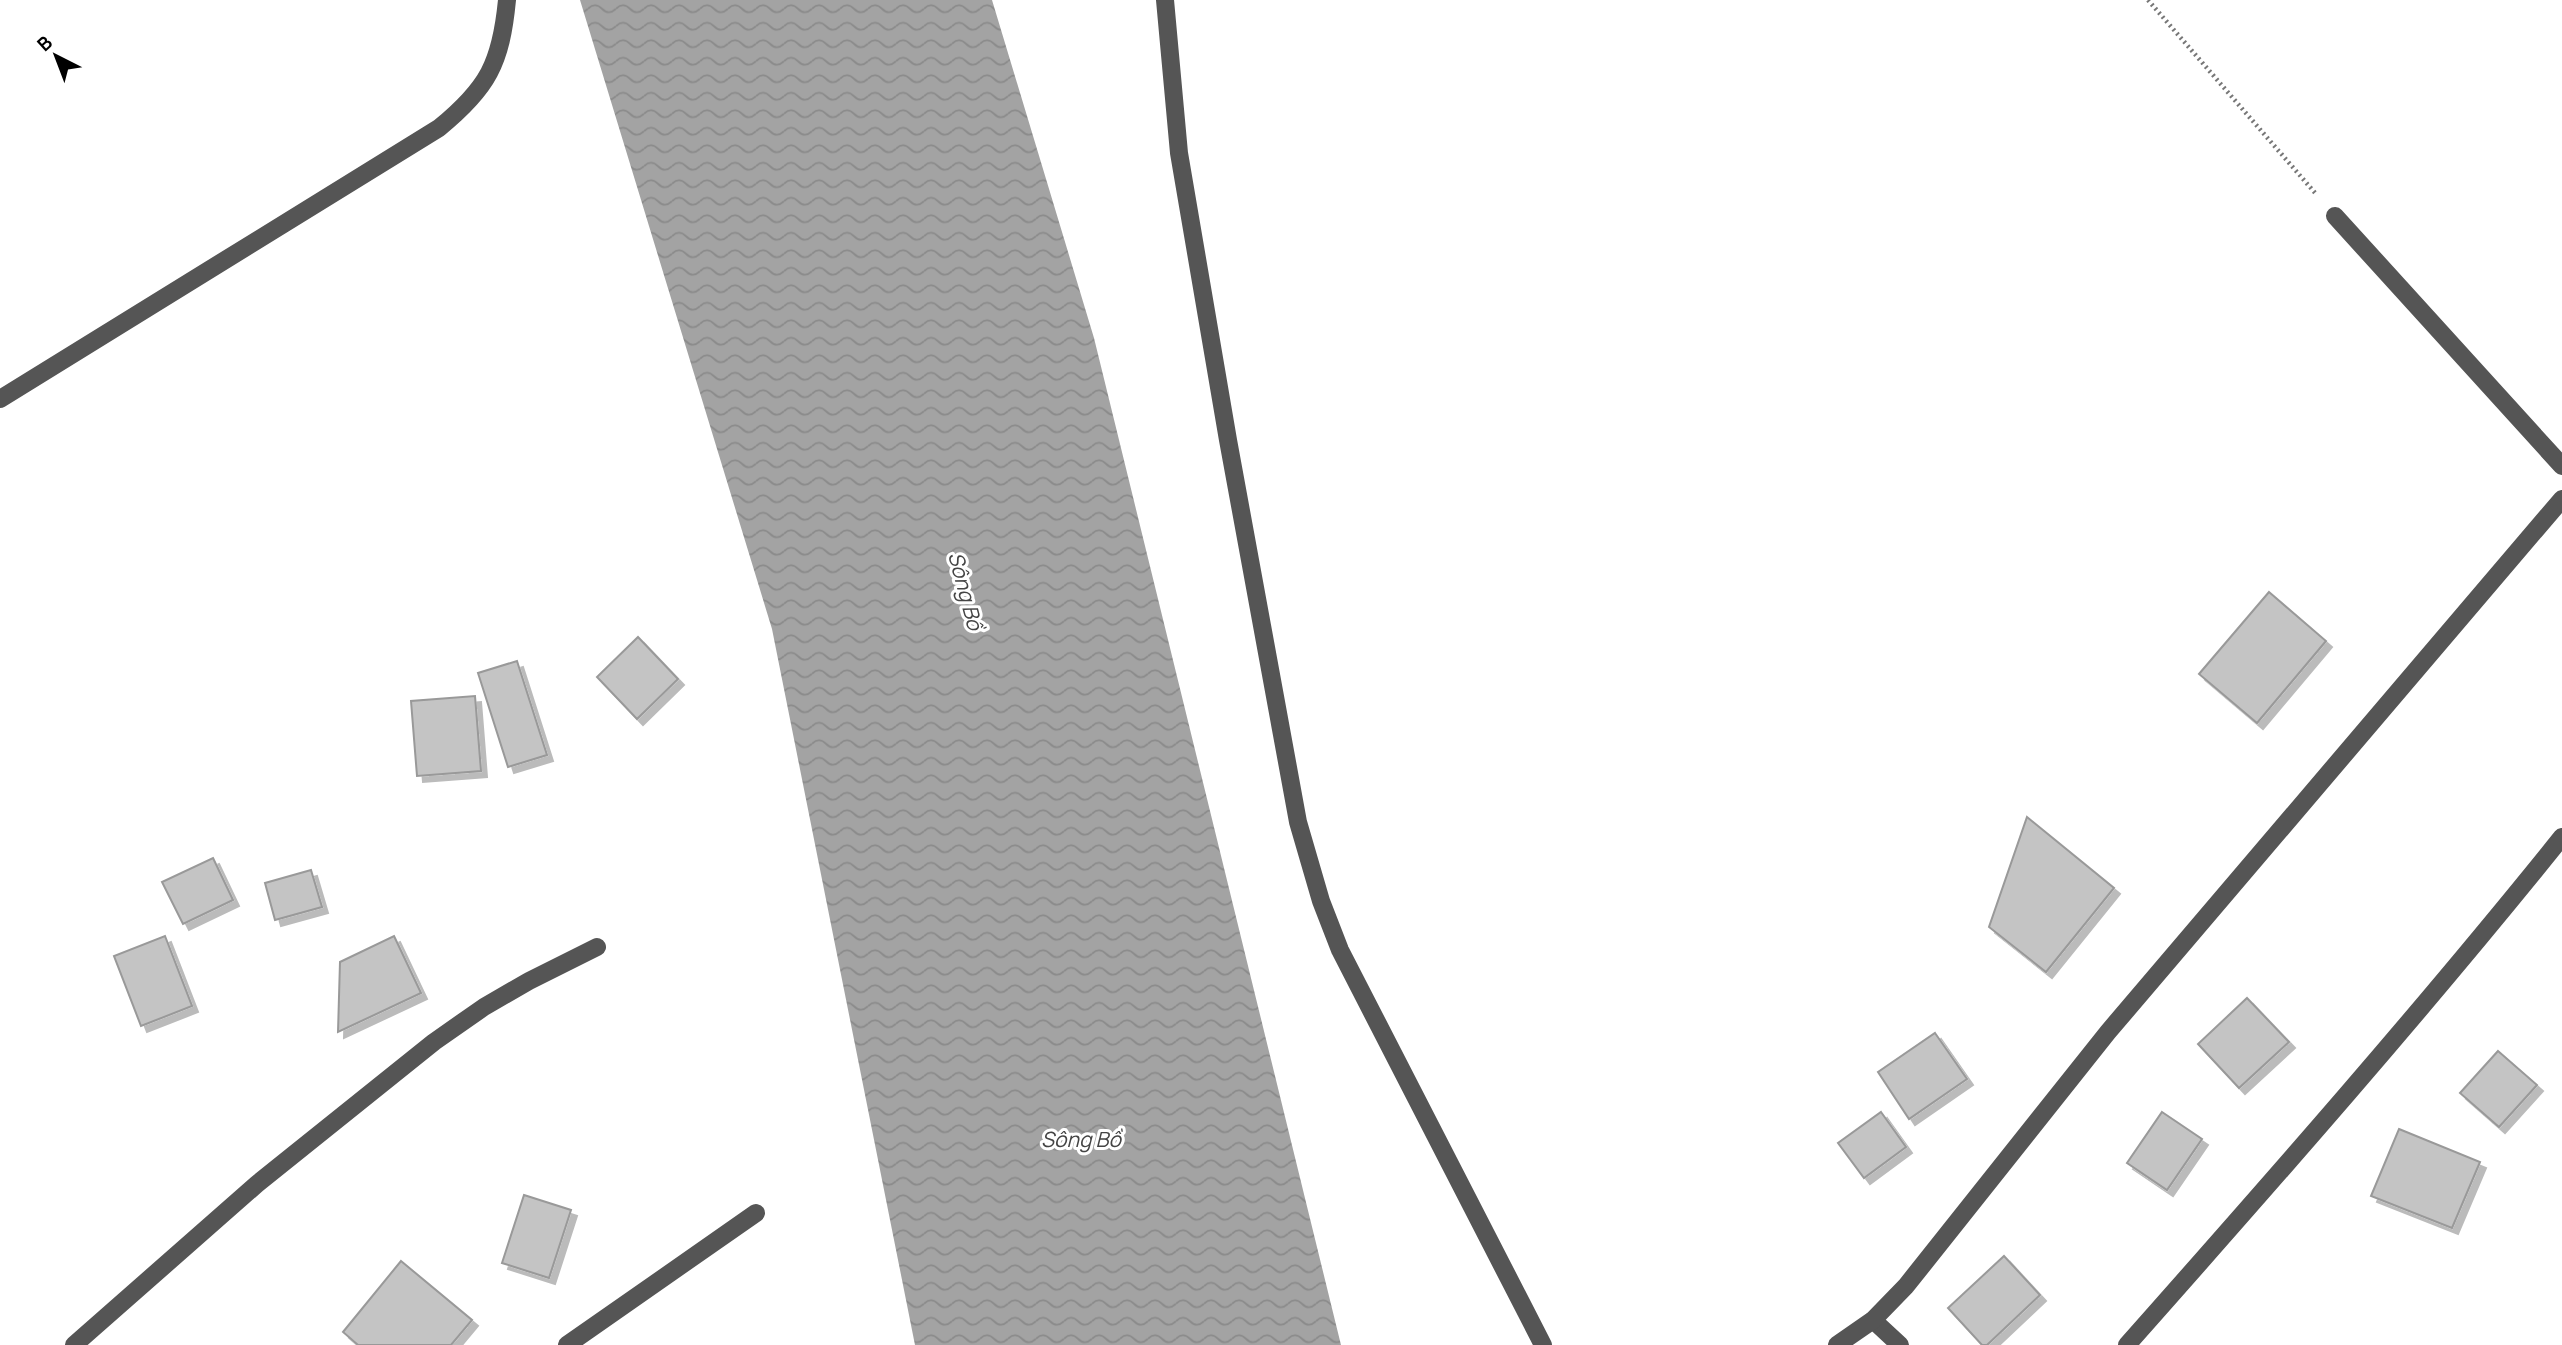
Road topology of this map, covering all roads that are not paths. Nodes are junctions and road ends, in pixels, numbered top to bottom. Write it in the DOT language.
graph roads {
  1 [pos="507,0"];
  2 [pos="1165,0"];
  3 [pos="2335,216"];
  4 [pos="0,399"];
  5 [pos="2562,466"];
  6 [pos="2562,499"];
  7 [pos="2562,838"];
  8 [pos="597,947"];
  9 [pos="756,1213"];
  10 [pos="1874,1320"];
  11 [pos="74,1345"];
  12 [pos="567,1345"];
  13 [pos="1544,1345"];
  14 [pos="1837,1345"];
  15 [pos="1900,1345"];
  16 [pos="2127,1345"];
  1 -- 4 [label="street"];
  2 -- 13 [label="street"];
  3 -- 5 [label="street"];
  6 -- 10 [label="street"];
  7 -- 16 [label="street"];
  8 -- 11 [label="street"];
  9 -- 12 [label="street"];
  10 -- 14 [label="street"];
  10 -- 15 [label="street"];
}
